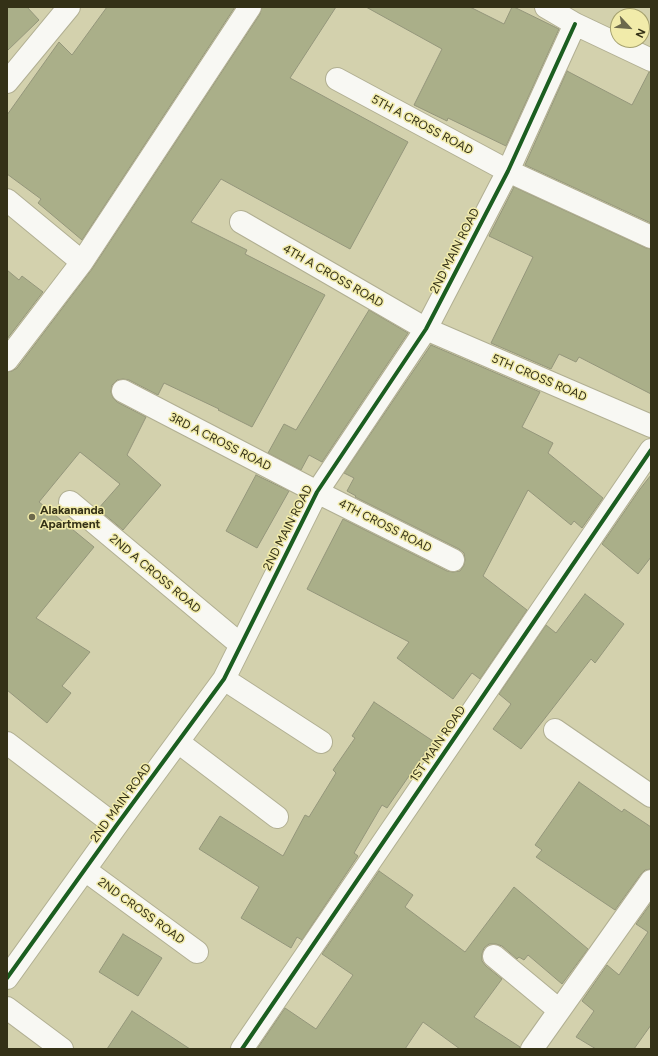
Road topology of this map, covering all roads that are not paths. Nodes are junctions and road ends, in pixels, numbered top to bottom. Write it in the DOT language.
graph roads {
  1 [pos="69,7"];
  2 [pos="250,7"];
  3 [pos="546,7"];
  4 [pos="575,24"];
  5 [pos="651,60"];
  6 [pos="337,79"];
  7 [pos="7,82"];
  8 [pos="508,172"];
  9 [pos="7,200"];
  10 [pos="241,222"];
  11 [pos="651,237"];
  12 [pos="82,262"];
  13 [pos="426,329"];
  14 [pos="7,360"];
  15 [pos="123,391"];
  16 [pos="651,426"];
  17 [pos="651,450"];
  18 [pos="317,492"];
  19 [pos="70,502"];
  20 [pos="453,560"];
  21 [pos="241,645"];
  22 [pos="224,679"];
  23 [pos="555,730"];
  24 [pos="178,742"];
  25 [pos="321,742"];
  26 [pos="7,743"];
  27 [pos="651,796"];
  28 [pos="278,817"];
  29 [pos="116,826"];
  30 [pos="85,870"];
  31 [pos="651,881"];
  32 [pos="197,952"];
  33 [pos="494,956"];
  34 [pos="7,978"];
  35 [pos="7,1008"];
  36 [pos="559,1010"];
  37 [pos="62,1049"];
  38 [pos="242,1049"];
  39 [pos="532,1049"];
  1 -- 7 [label="street"];
  2 -- 12 [label="street"];
  3 -- 4 [label="street"];
  4 -- 5 [label="street"];
  4 -- 8 [label="street, 2ND MAIN ROAD"];
  6 -- 8 [label="street, 5TH A CROSS ROAD"];
  8 -- 11 [label="street, 5TH A CROSS ROAD"];
  8 -- 13 [label="street, 2ND MAIN ROAD"];
  9 -- 12 [label="street"];
  10 -- 13 [label="street, 4TH A CROSS ROAD"];
  12 -- 14 [label="street"];
  13 -- 16 [label="street, 5TH CROSS ROAD"];
  13 -- 18 [label="street, 2ND MAIN ROAD"];
  15 -- 18 [label="street, 3RD A CROSS ROAD"];
  17 -- 38 [label="street, 1ST MAIN ROAD"];
  18 -- 20 [label="street, 4TH CROSS ROAD"];
  18 -- 21 [label="street, 2ND MAIN ROAD"];
  19 -- 21 [label="street, 2ND A CROSS ROAD"];
  21 -- 22 [label="street, 2ND MAIN ROAD"];
  22 -- 24 [label="street, 2ND MAIN ROAD"];
  22 -- 25 [label="street"];
  23 -- 27 [label="street"];
  24 -- 28 [label="street"];
  24 -- 29 [label="street, 2ND MAIN ROAD"];
  26 -- 29 [label="street"];
  29 -- 30 [label="street, 2ND MAIN ROAD"];
  30 -- 32 [label="street, 2ND CROSS ROAD"];
  30 -- 34 [label="street, 2ND MAIN ROAD"];
  31 -- 36 [label="street"];
  33 -- 36 [label="street"];
  35 -- 37 [label="street"];
  36 -- 39 [label="street"];
}
